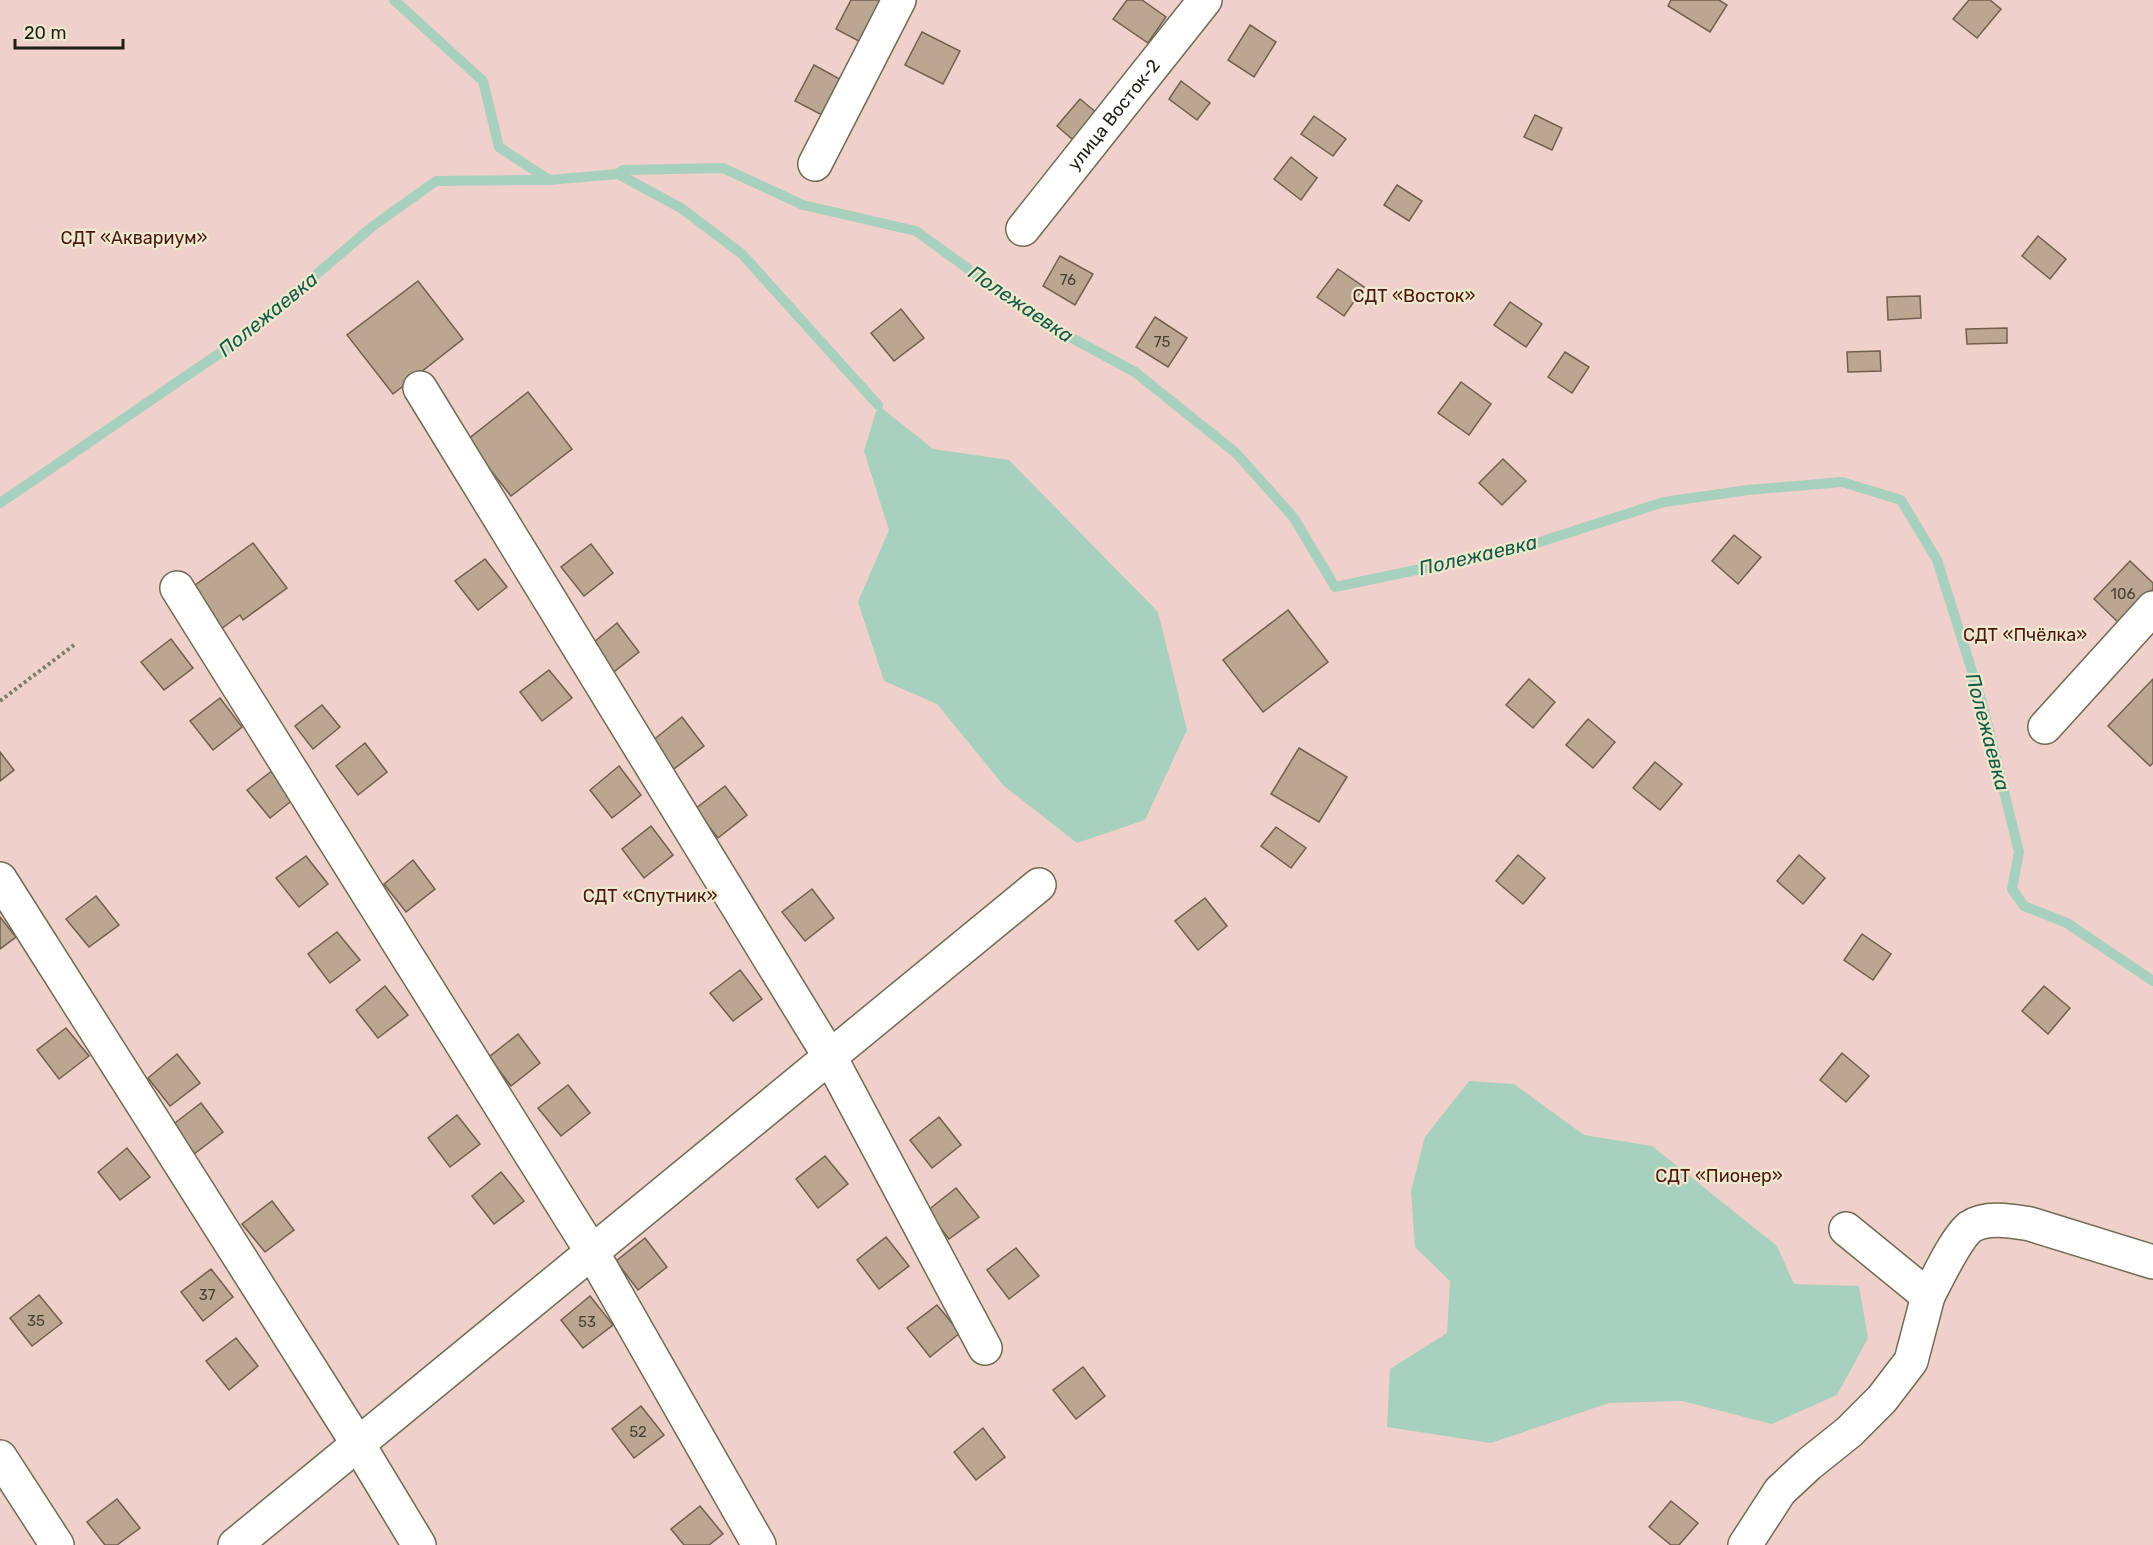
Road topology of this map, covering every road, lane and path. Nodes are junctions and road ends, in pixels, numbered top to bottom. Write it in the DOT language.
graph roads {
  1 [pos="899,0"];
  2 [pos="1205,0"];
  3 [pos="815,164"];
  4 [pos="1023,229"];
  5 [pos="420,388"];
  6 [pos="177,588"];
  7 [pos="2153,608"];
  8 [pos="74,645"];
  9 [pos="0,701"];
  10 [pos="2045,728"];
  11 [pos="0,879"];
  12 [pos="1039,885"];
  13 [pos="830,1057"];
  14 [pos="1846,1229"];
  15 [pos="592,1252"];
  16 [pos="2153,1262"];
  17 [pos="1928,1296"];
  18 [pos="985,1348"];
  19 [pos="358,1444"];
  20 [pos="0,1457"];
  21 [pos="57,1545"];
  22 [pos="235,1545"];
  23 [pos="419,1545"];
  24 [pos="759,1545"];
  25 [pos="1745,1545"];
  1 -- 3 [label="lane"];
  2 -- 4 [label="lane, улица Восток-2"];
  5 -- 13 [label="lane"];
  6 -- 15 [label="lane"];
  7 -- 10 [label="lane"];
  8 -- 9 [label="path"];
  11 -- 19 [label="lane"];
  12 -- 13 [label="lane"];
  13 -- 15 [label="lane"];
  13 -- 18 [label="lane"];
  14 -- 17 [label="lane"];
  15 -- 19 [label="lane"];
  15 -- 24 [label="lane"];
  16 -- 17 [label="lane"];
  17 -- 25 [label="lane"];
  19 -- 22 [label="lane"];
  19 -- 23 [label="lane"];
  20 -- 21 [label="lane"];
}
